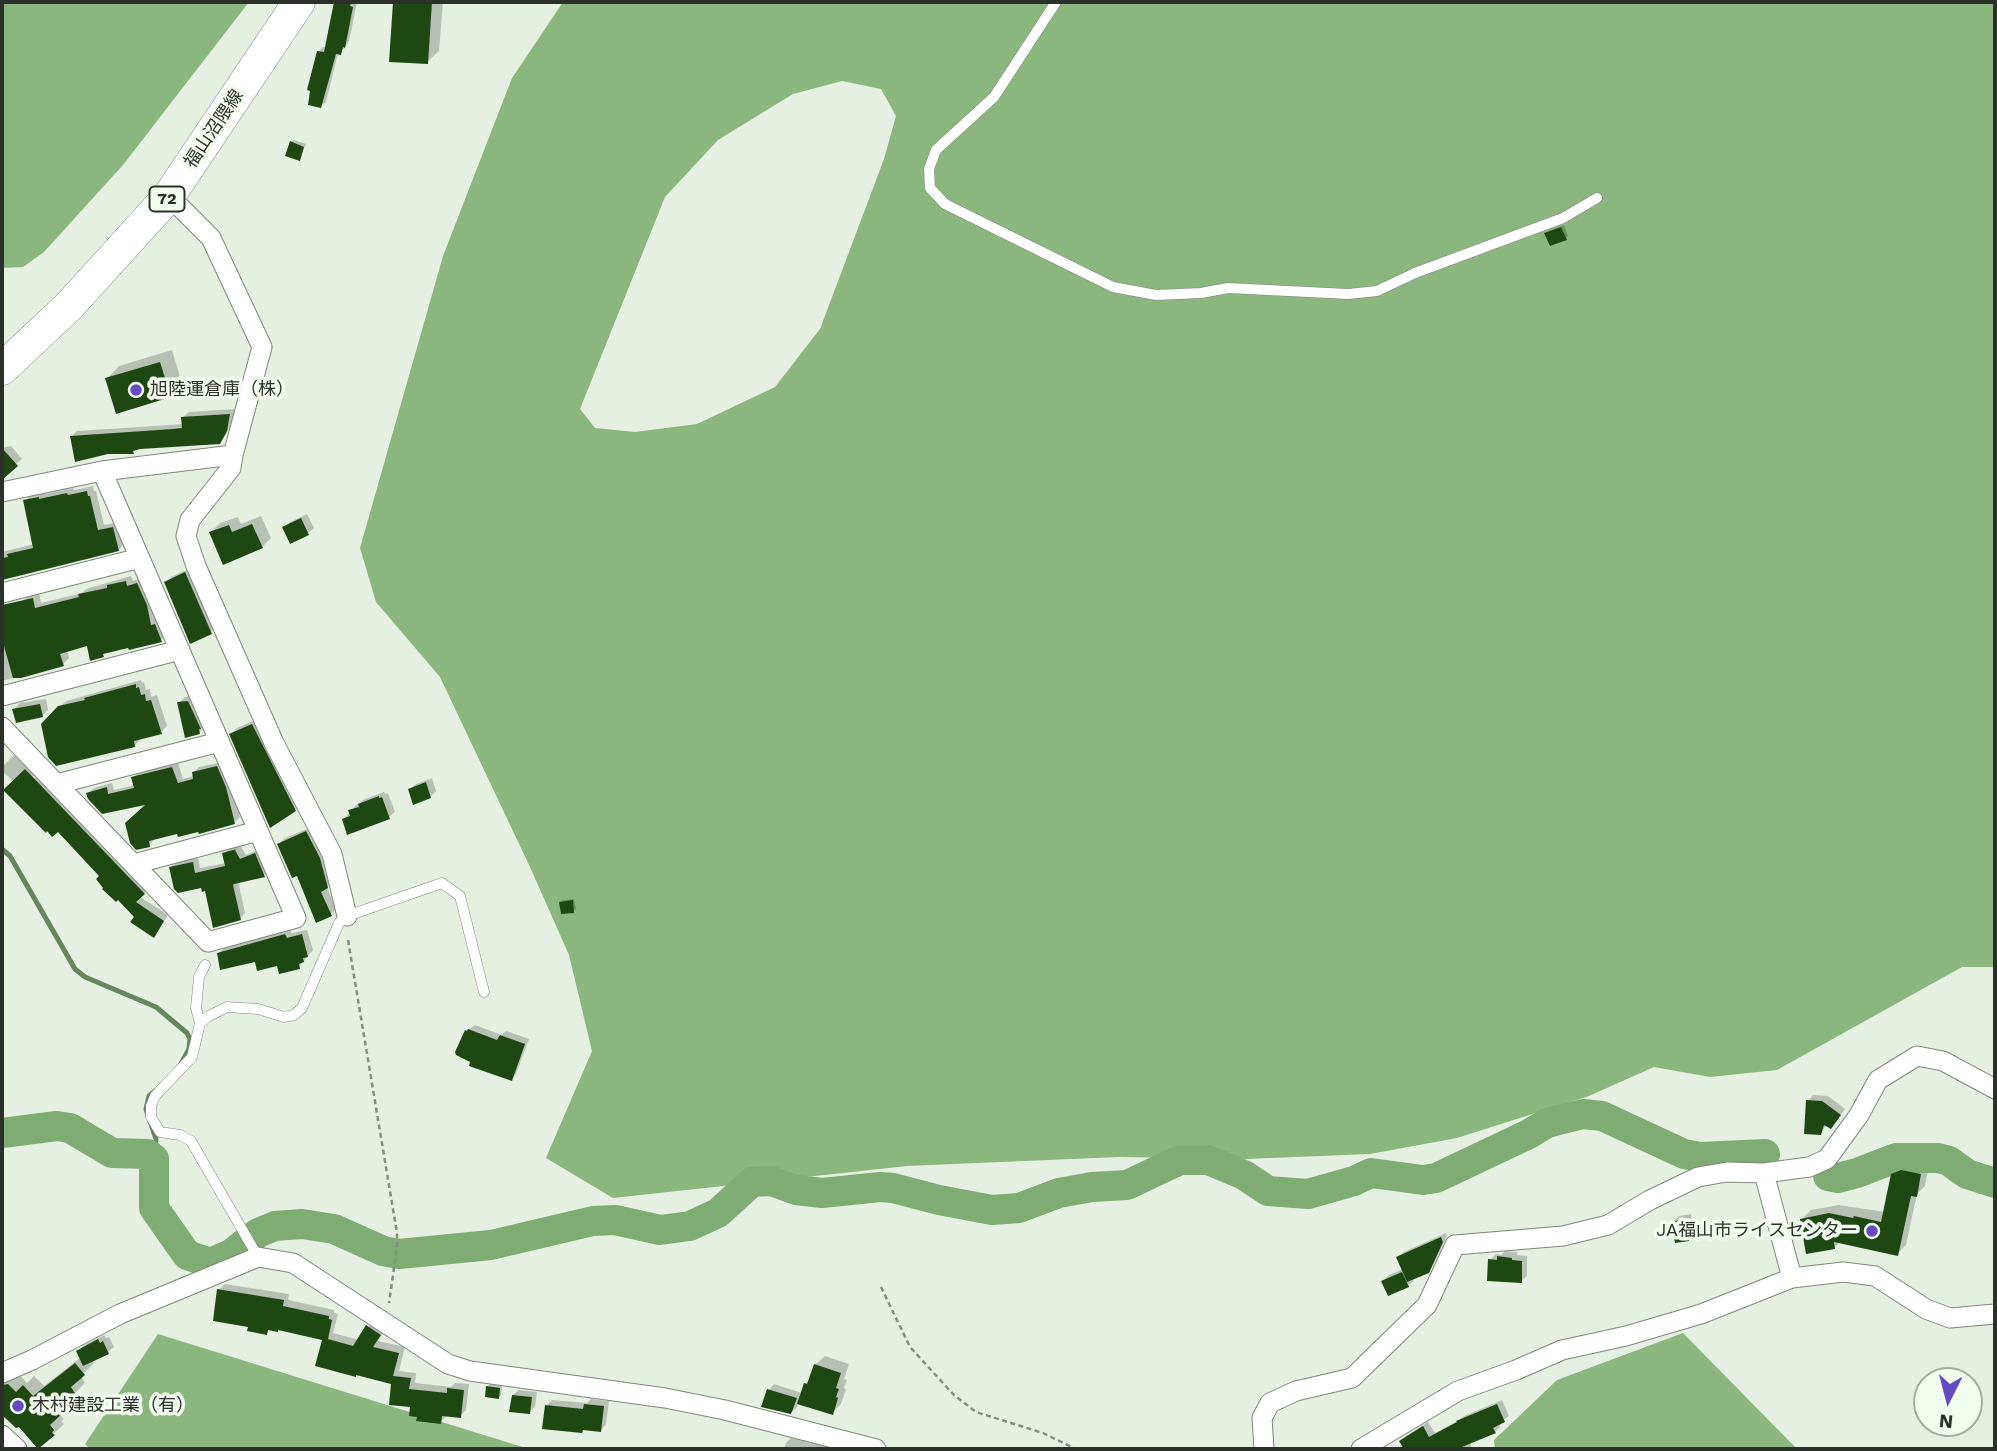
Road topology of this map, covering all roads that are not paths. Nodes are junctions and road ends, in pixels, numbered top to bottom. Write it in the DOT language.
graph roads {
  1 [pos="299,2"];
  2 [pos="1056,2"];
  3 [pos="169,196"];
  4 [pos="1597,198"];
  5 [pos="5,359"];
  6 [pos="233,455"];
  7 [pos="102,471"];
  8 [pos="2,492"];
  9 [pos="140,558"];
  10 [pos="2,593"];
  11 [pos="180,650"];
  12 [pos="2,696"];
  13 [pos="2,727"];
  14 [pos="219,742"];
  15 [pos="57,784"];
  16 [pos="258,831"];
  17 [pos="134,864"];
  18 [pos="347,916"];
  19 [pos="205,965"];
  20 [pos="484,992"];
  21 [pos="200,1023"];
  22 [pos="1995,1090"];
  23 [pos="1764,1172"];
  24 [pos="255,1251"];
  25 [pos="1792,1278"];
  26 [pos="1995,1314"];
  27 [pos="2,1373"];
  28 [pos="2,1435"];
  29 [pos="17,1449"];
  30 [pos="876,1449"];
  31 [pos="1264,1449"];
  32 [pos="1361,1449"];
  1 -- 3 [label="main road, 福山沼隈線 / 72"];
  2 -- 4 [label="lane"];
  3 -- 5 [label="main road, 福山沼隈線 / 72"];
  3 -- 6 [label="street"];
  6 -- 7 [label="street"];
  6 -- 18 [label="street"];
  7 -- 8 [label="street"];
  7 -- 9 [label="street"];
  9 -- 10 [label="street"];
  9 -- 11 [label="street"];
  11 -- 12 [label="street"];
  11 -- 14 [label="street"];
  13 -- 15 [label="street"];
  14 -- 15 [label="street"];
  14 -- 16 [label="street"];
  15 -- 17 [label="street"];
  16 -- 17 [label="street"];
  16 -- 17 [label="street"];
  18 -- 20 [label="lane"];
  18 -- 21 [label="lane"];
  19 -- 21 [label="lane"];
  21 -- 24 [label="lane"];
  22 -- 23 [label="street"];
  23 -- 25 [label="street"];
  23 -- 31 [label="street"];
  24 -- 27 [label="street"];
  24 -- 30 [label="street"];
  25 -- 26 [label="street"];
  25 -- 32 [label="street"];
  28 -- 29 [label="street"];
}
